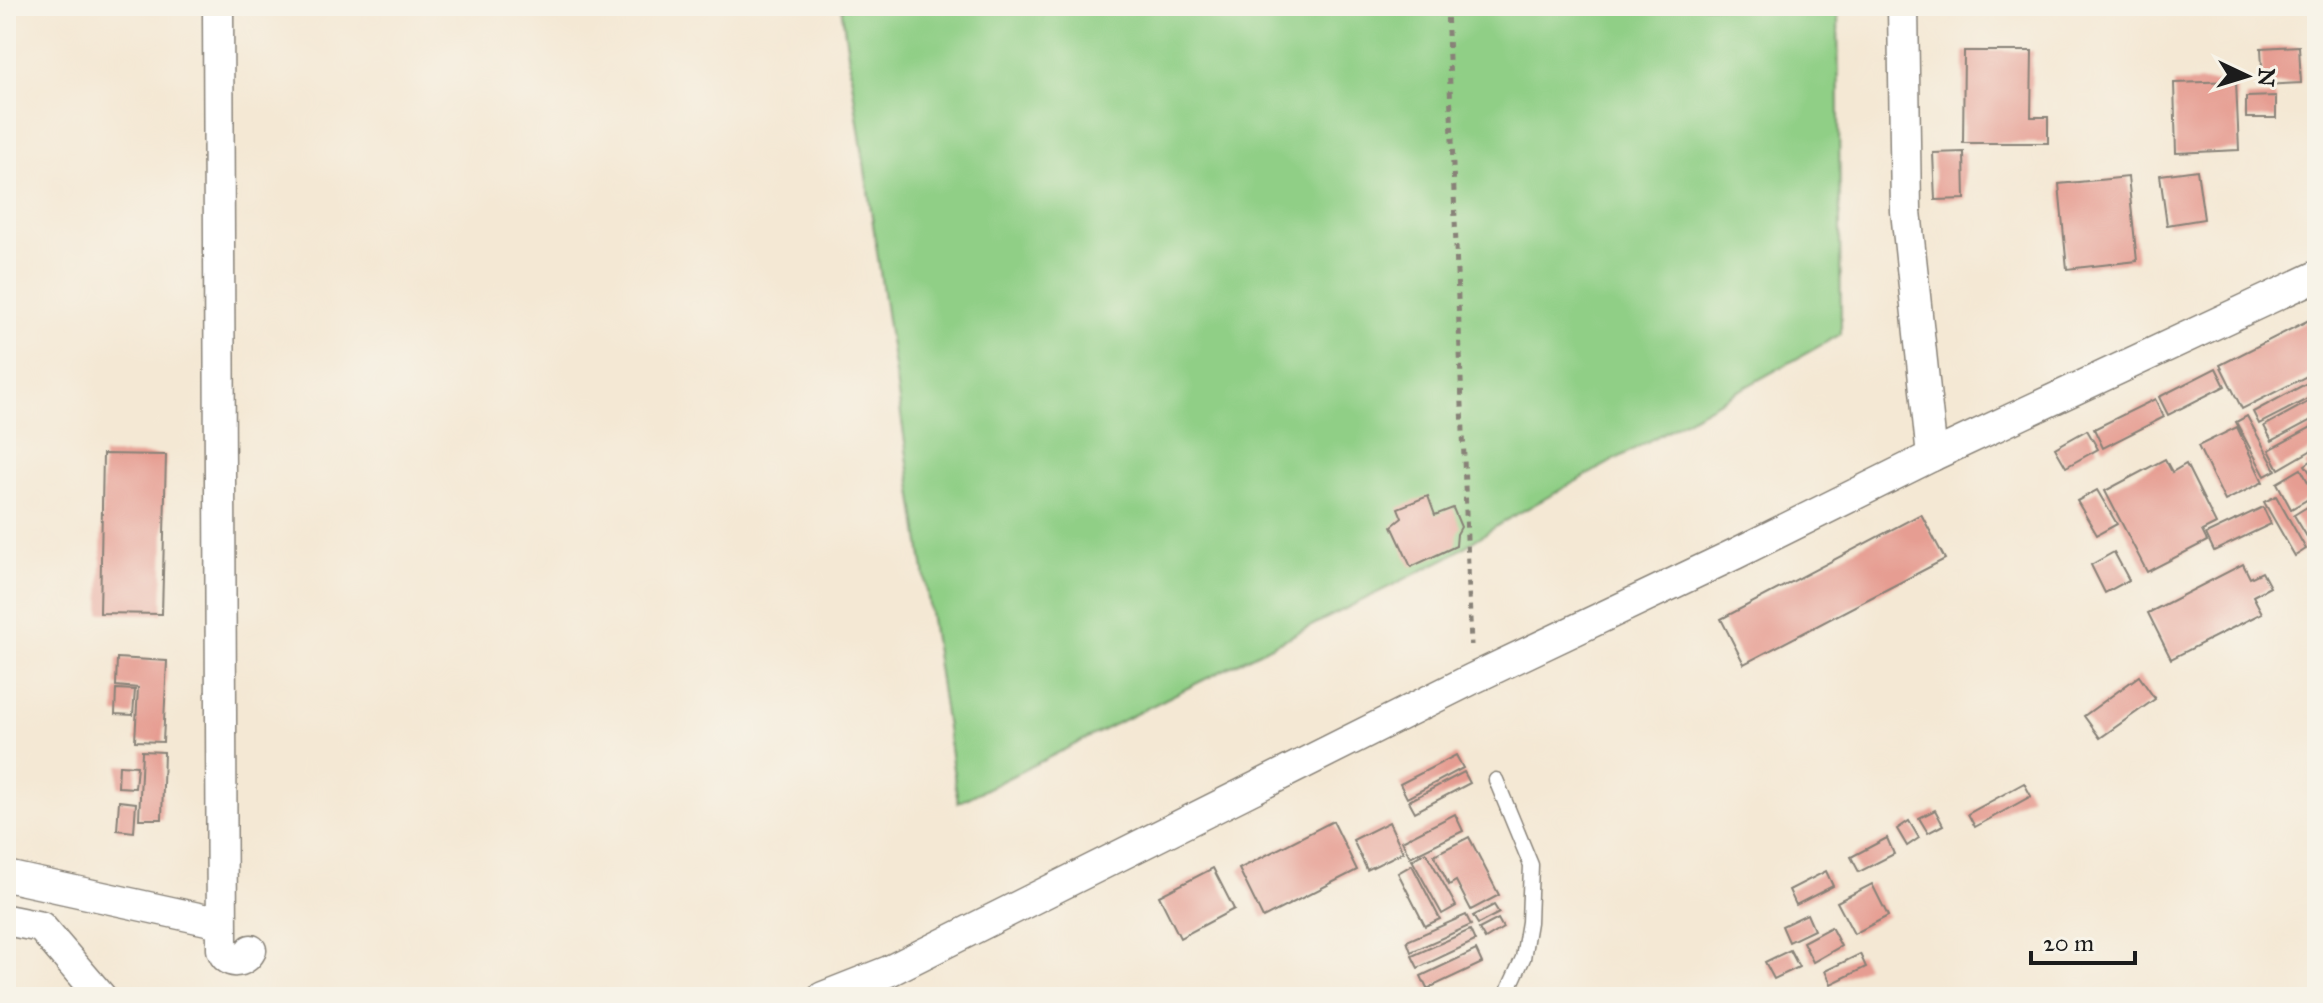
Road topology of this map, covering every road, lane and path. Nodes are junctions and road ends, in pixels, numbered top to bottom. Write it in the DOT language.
graph roads {
  1 [pos="218,6"];
  2 [pos="1447,6"];
  3 [pos="1903,6"];
  4 [pos="2317,276"];
  5 [pos="1932,456"];
  6 [pos="1472,679"];
  7 [pos="1496,780"];
  8 [pos="6,876"];
  9 [pos="6,920"];
  10 [pos="221,923"];
  11 [pos="251,950"];
  12 [pos="101,997"];
  13 [pos="823,997"];
  14 [pos="1505,997"];
  1 -- 10 [label="street"];
  2 -- 6 [label="path"];
  3 -- 5 [label="street"];
  4 -- 5 [label="street"];
  5 -- 6 [label="street"];
  6 -- 13 [label="street"];
  7 -- 14 [label="lane"];
  8 -- 10 [label="street"];
  9 -- 12 [label="street"];
  10 -- 11 [label="street"];
}
